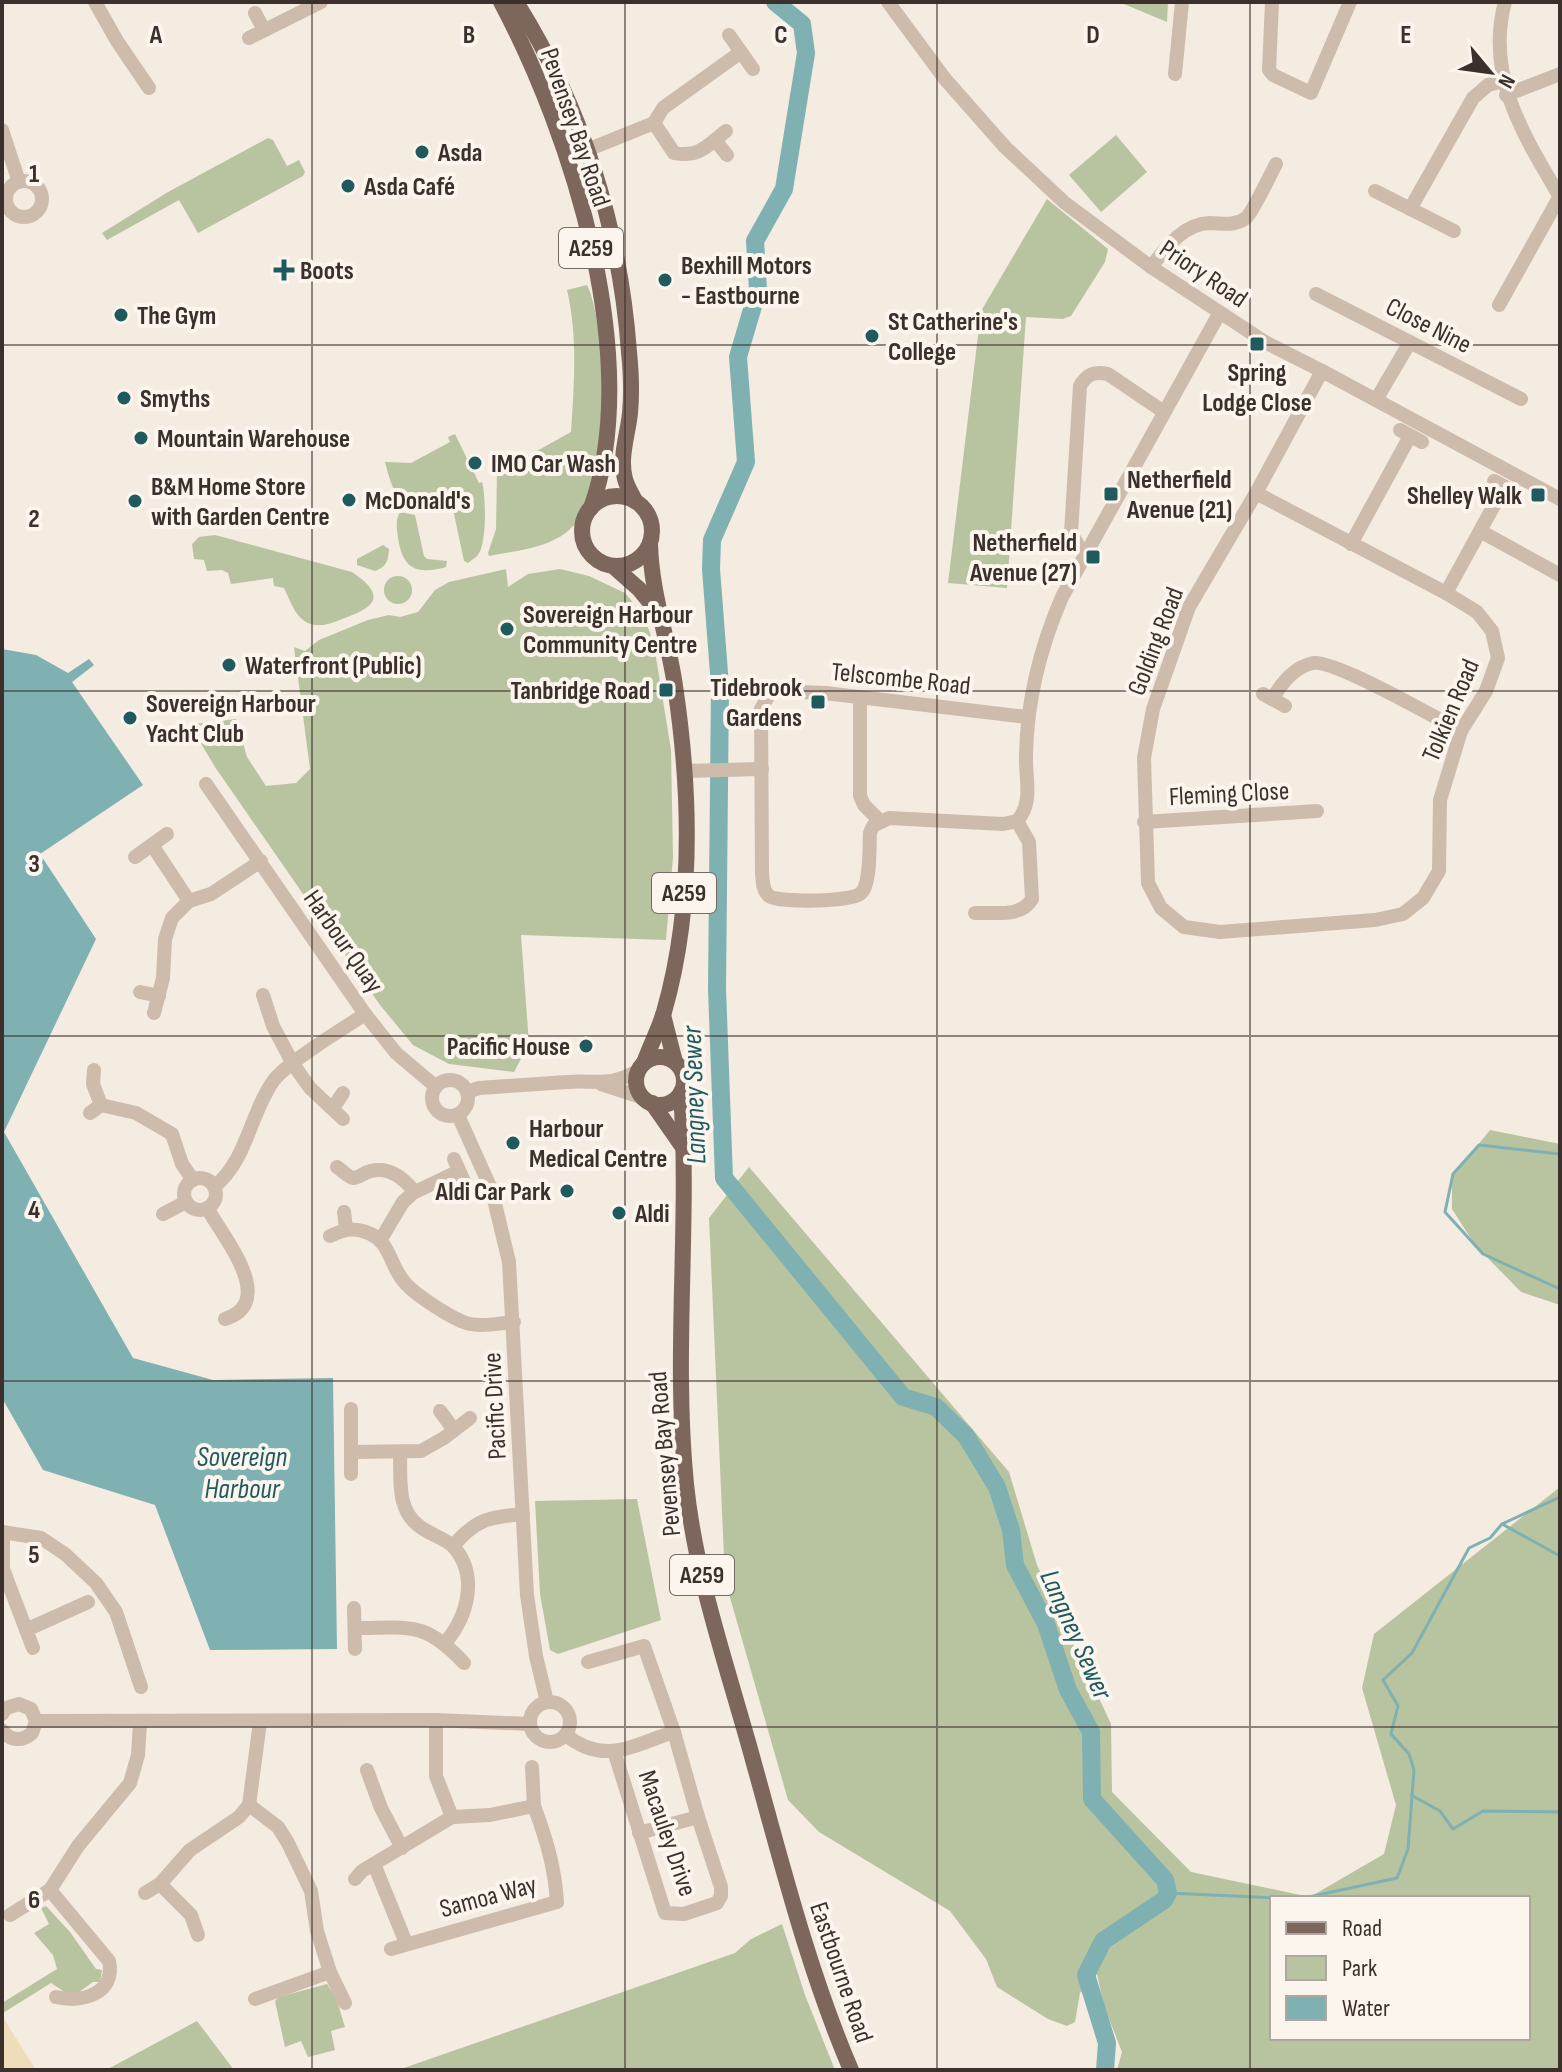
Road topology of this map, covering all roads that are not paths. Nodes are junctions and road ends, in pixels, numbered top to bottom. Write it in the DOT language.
graph roads {
  1 [pos="95,2"];
  2 [pos="321,2"];
  3 [pos="501,2"];
  4 [pos="516,2"];
  5 [pos="888,2"];
  6 [pos="1182,2"];
  7 [pos="1272,2"];
  8 [pos="1350,2"];
  9 [pos="1505,2"];
  10 [pos="255,13"];
  11 [pos="264,30"];
  12 [pos="729,35"];
  13 [pos="249,38"];
  14 [pos="741,52"];
  15 [pos="753,69"];
  16 [pos="1175,74"];
  17 [pos="1560,74"];
  18 [pos="149,88"];
  19 [pos="1504,88"];
  20 [pos="654,123"];
  21 [pos="2,130"];
  22 [pos="587,150"];
  23 [pos="727,155"];
  24 [pos="1276,164"];
  25 [pos="19,182"];
  26 [pos="1375,191"];
  27 [pos="1560,197"];
  28 [pos="4,203"];
  29 [pos="1410,209"];
  30 [pos="1454,231"];
  31 [pos="1151,267"];
  32 [pos="1316,294"];
  33 [pos="1499,305"];
  34 [pos="1219,314"];
  35 [pos="1410,342"];
  36 [pos="1322,371"];
  37 [pos="1521,399"];
  38 [pos="1376,400"];
  39 [pos="1164,412"];
  40 [pos="1411,436"];
  41 [pos="1505,487"];
  42 [pos="1256,493"];
  43 [pos="1560,499"];
  44 [pos="635,501"];
  45 [pos="591,508"];
  46 [pos="1480,531"];
  47 [pos="650,543"];
  48 [pos="1351,544"];
  49 [pos="1087,552"];
  50 [pos="613,566"];
  51 [pos="1560,575"];
  52 [pos="1446,593"];
  53 [pos="658,612"];
  54 [pos="860,698"];
  55 [pos="1273,700"];
  56 [pos="1027,717"];
  57 [pos="1461,731"];
  58 [pos="762,769"];
  59 [pos="685,771"];
  60 [pos="206,784"];
  61 [pos="1317,811"];
  62 [pos="880,821"];
  63 [pos="1017,821"];
  64 [pos="1144,822"];
  65 [pos="167,834"];
  66 [pos="152,845"];
  67 [pos="135,857"];
  68 [pos="261,861"];
  69 [pos="189,901"];
  70 [pos="1161,908"];
  71 [pos="975,913"];
  72 [pos="140,992"];
  73 [pos="159,996"];
  74 [pos="271,1004"];
  75 [pos="154,1013"];
  76 [pos="365,1014"];
  77 [pos="663,1014"];
  78 [pos="675,1062"];
  79 [pos="293,1064"];
  80 [pos="641,1067"];
  81 [pos="94,1070"];
  82 [pos="601,1084"];
  83 [pos="435,1086"];
  84 [pos="467,1092"];
  85 [pos="681,1092"];
  86 [pos="343,1093"];
  87 [pos="648,1101"];
  88 [pos="458,1115"];
  89 [pos="683,1147"];
  90 [pos="337,1167"];
  91 [pos="193,1180"];
  92 [pos="214,1187"];
  93 [pos="467,1188"];
  94 [pos="415,1192"];
  95 [pos="186,1202"];
  96 [pos="207,1208"];
  97 [pos="344,1212"];
  98 [pos="163,1214"];
  99 [pos="346,1228"];
  100 [pos="330,1236"];
  101 [pos="381,1239"];
  102 [pos="225,1319"];
  103 [pos="514,1322"];
  104 [pos="351,1409"];
  105 [pos="440,1411"];
  106 [pos="470,1418"];
  107 [pos="454,1430"];
  108 [pos="352,1452"];
  109 [pos="400,1453"];
  110 [pos="351,1474"];
  111 [pos="523,1514"];
  112 [pos="3,1532"];
  113 [pos="453,1546"];
  114 [pos="88,1602"];
  115 [pos="354,1608"];
  116 [pos="355,1628"];
  117 [pos="26,1630"];
  118 [pos="445,1643"];
  119 [pos="33,1648"];
  120 [pos="355,1649"];
  121 [pos="588,1662"];
  122 [pos="464,1663"];
  123 [pos="141,1687"];
  124 [pos="547,1702"];
  125 [pos="370,1707"];
  126 [pos="3,1708"];
  127 [pos="436,1720"];
  128 [pos="36,1721"];
  129 [pos="260,1722"];
  130 [pos="370,1722"];
  131 [pos="140,1723"];
  132 [pos="530,1724"];
  133 [pos="674,1732"];
  134 [pos="566,1735"];
  135 [pos="4,1739"];
  136 [pos="614,1751"];
  137 [pos="532,1767"];
  138 [pos="367,1770"];
  139 [pos="249,1805"];
  140 [pos="534,1806"];
  141 [pos="452,1817"];
  142 [pos="698,1817"];
  143 [pos="639,1833"];
  144 [pos="402,1848"];
  145 [pos="374,1864"];
  146 [pos="355,1879"];
  147 [pos="160,1884"];
  148 [pos="789,1889"];
  149 [pos="50,1890"];
  150 [pos="145,1893"];
  151 [pos="10,1915"];
  152 [pos="198,1935"];
  153 [pos="406,1943"];
  154 [pos="391,1949"];
  155 [pos="330,1972"];
  156 [pos="56,1997"];
  157 [pos="255,1999"];
  158 [pos="345,2003"];
  159 [pos="851,2070"];
  1 -- 18 [label="street"];
  2 -- 11 [label="street"];
  3 -- 45 [label="main road, Pevensey Bay Road / A259"];
  4 -- 22 [label="main road, Pevensey Bay Road / A259"];
  5 -- 31 [label="street, Priory Road"];
  6 -- 16 [label="street"];
  7 -- 8 [label="street"];
  9 -- 19 [label="street"];
  10 -- 11 [label="street"];
  11 -- 13 [label="street"];
  12 -- 14 [label="street"];
  14 -- 15 [label="street"];
  14 -- 20 [label="street"];
  17 -- 19 [label="street"];
  19 -- 27 [label="street"];
  19 -- 29 [label="street"];
  20 -- 22 [label="street"];
  20 -- 23 [label="street"];
  21 -- 25 [label="street"];
  22 -- 44 [label="main road, Pevensey Bay Road / A259"];
  24 -- 31 [label="street"];
  25 -- 28 [label="street"];
  25 -- 28 [label="street"];
  26 -- 29 [label="street"];
  27 -- 33 [label="street"];
  29 -- 30 [label="street"];
  31 -- 34 [label="street, Priory Road"];
  32 -- 35 [label="street, Close Nine"];
  34 -- 36 [label="street, Priory Road"];
  34 -- 39 [label="street"];
  35 -- 37 [label="street, Close Nine"];
  35 -- 38 [label="street"];
  36 -- 38 [label="street, Priory Road"];
  36 -- 42 [label="street, Golding Road"];
  38 -- 43 [label="street, Priory Road"];
  39 -- 49 [label="street"];
  39 -- 49 [label="street"];
  40 -- 48 [label="street"];
  41 -- 46 [label="street"];
  42 -- 48 [label="street, Tolkien Road"];
  42 -- 64 [label="street, Golding Road"];
  44 -- 45 [label="main road"];
  44 -- 47 [label="main road"];
  45 -- 50 [label="main road"];
  46 -- 51 [label="street"];
  46 -- 52 [label="street"];
  47 -- 50 [label="main road"];
  47 -- 53 [label="main road, A259"];
  48 -- 52 [label="street, Tolkien Road"];
  49 -- 56 [label="street"];
  50 -- 53 [label="main road, A259"];
  52 -- 57 [label="street, Tolkien Road"];
  53 -- 59 [label="main road, A259"];
  54 -- 56 [label="street, Telscombe Road"];
  54 -- 58 [label="street, Telscombe Road"];
  54 -- 62 [label="street"];
  55 -- 57 [label="street"];
  56 -- 63 [label="street"];
  57 -- 70 [label="street, Tolkien Road"];
  58 -- 59 [label="street"];
  58 -- 62 [label="street"];
  59 -- 77 [label="main road, A259"];
  60 -- 68 [label="street, Harbour Quay"];
  61 -- 64 [label="street, Fleming Close"];
  62 -- 63 [label="street"];
  63 -- 71 [label="street"];
  64 -- 70 [label="street, Golding Road"];
  65 -- 66 [label="street"];
  66 -- 67 [label="street"];
  66 -- 69 [label="street"];
  68 -- 69 [label="street"];
  68 -- 76 [label="street, Harbour Quay"];
  69 -- 73 [label="street"];
  72 -- 73 [label="street"];
  73 -- 75 [label="street"];
  74 -- 79 [label="street"];
  76 -- 79 [label="street"];
  76 -- 83 [label="street, Harbour Quay"];
  77 -- 78 [label="main road, A259"];
  77 -- 80 [label="main road, A259"];
  78 -- 80 [label="main road"];
  78 -- 85 [label="main road"];
  79 -- 86 [label="street"];
  79 -- 92 [label="street"];
  80 -- 82 [label="street"];
  80 -- 87 [label="main road"];
  81 -- 91 [label="street"];
  82 -- 84 [label="street"];
  82 -- 87 [label="street"];
  83 -- 84 [label="street"];
  83 -- 88 [label="street"];
  84 -- 88 [label="street"];
  85 -- 87 [label="main road"];
  85 -- 89 [label="main road, Pevensey Bay Road / A259"];
  87 -- 89 [label="main road"];
  88 -- 103 [label="street, Pacific Drive"];
  89 -- 148 [label="main road, Pevensey Bay Road / A259"];
  90 -- 94 [label="street"];
  91 -- 92 [label="street"];
  91 -- 95 [label="street"];
  92 -- 96 [label="street"];
  93 -- 94 [label="street"];
  94 -- 101 [label="street"];
  95 -- 96 [label="street"];
  95 -- 98 [label="street"];
  96 -- 102 [label="street"];
  97 -- 99 [label="street"];
  99 -- 100 [label="street"];
  99 -- 101 [label="street"];
  101 -- 103 [label="street"];
  103 -- 111 [label="street, Pacific Drive"];
  104 -- 108 [label="street"];
  105 -- 107 [label="street"];
  106 -- 107 [label="street"];
  107 -- 109 [label="street"];
  108 -- 109 [label="street"];
  108 -- 110 [label="street"];
  109 -- 113 [label="street"];
  111 -- 113 [label="street"];
  111 -- 124 [label="street, Pacific Drive"];
  112 -- 117 [label="street"];
  112 -- 123 [label="street"];
  113 -- 118 [label="street"];
  114 -- 117 [label="street"];
  115 -- 116 [label="street"];
  116 -- 118 [label="street"];
  116 -- 120 [label="street"];
  117 -- 119 [label="street"];
  118 -- 122 [label="street"];
  121 -- 133 [label="street"];
  124 -- 132 [label="street"];
  124 -- 134 [label="street"];
  125 -- 130 [label="street"];
  126 -- 128 [label="street"];
  127 -- 130 [label="street"];
  127 -- 132 [label="street"];
  127 -- 141 [label="street"];
  128 -- 131 [label="street"];
  128 -- 135 [label="street"];
  129 -- 130 [label="street"];
  129 -- 131 [label="street"];
  129 -- 139 [label="street"];
  131 -- 149 [label="street"];
  132 -- 134 [label="street"];
  133 -- 136 [label="street, Macauley Drive"];
  133 -- 142 [label="street, Macauley Drive"];
  134 -- 136 [label="street, Macauley Drive"];
  136 -- 143 [label="street, Macauley Drive"];
  137 -- 140 [label="street"];
  138 -- 144 [label="street"];
  139 -- 147 [label="street"];
  139 -- 155 [label="street"];
  140 -- 141 [label="street"];
  140 -- 153 [label="street, Samoa Way"];
  141 -- 144 [label="street"];
  142 -- 143 [label="street"];
  142 -- 143 [label="street, Macauley Drive"];
  144 -- 145 [label="street"];
  145 -- 146 [label="street"];
  145 -- 153 [label="street"];
  147 -- 150 [label="street"];
  147 -- 152 [label="street"];
  148 -- 159 [label="main road, Eastbourne Road / A259"];
  149 -- 151 [label="street"];
  149 -- 156 [label="street"];
  153 -- 154 [label="street, Samoa Way"];
  155 -- 157 [label="street"];
  155 -- 158 [label="street"];
}
